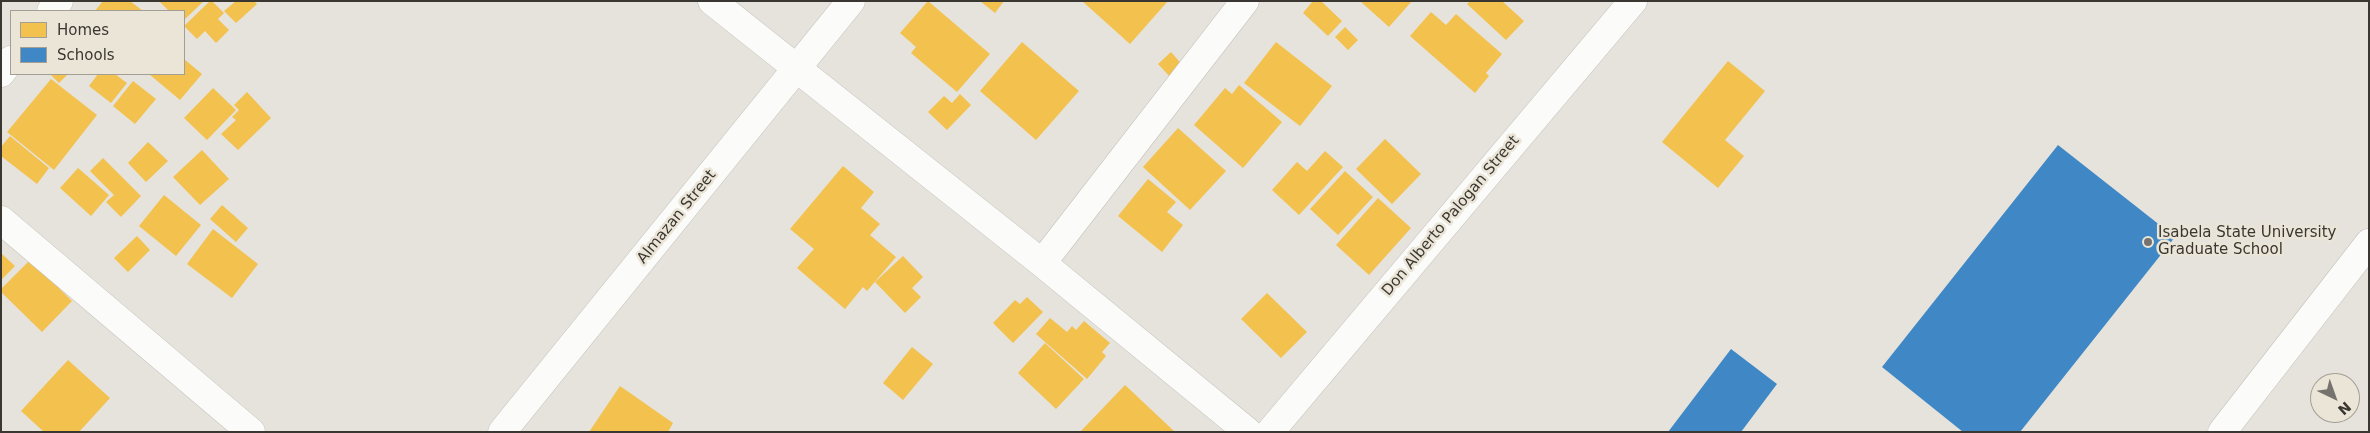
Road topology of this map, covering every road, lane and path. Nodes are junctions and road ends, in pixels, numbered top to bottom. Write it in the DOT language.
graph roads {
  1 [pos="712,1"];
  2 [pos="852,1"];
  3 [pos="1245,1"];
  4 [pos="1633,1"];
  5 [pos="10,61"];
  6 [pos="797,70"];
  7 [pos="1,73"];
  8 [pos="1,220"];
  9 [pos="2369,243"];
  10 [pos="1042,263"];
  11 [pos="251,432"];
  12 [pos="502,432"];
  13 [pos="1248,432"];
  14 [pos="1270,432"];
  15 [pos="2222,432"];
  1 -- 6 [label="street"];
  2 -- 6 [label="street, Almazan Street"];
  3 -- 10 [label="street"];
  4 -- 14 [label="street, Don Alberto Palogan Street"];
  5 -- 7 [label="street"];
  6 -- 10 [label="street"];
  6 -- 12 [label="street, Almazan Street"];
  8 -- 11 [label="street"];
  9 -- 15 [label="street"];
  10 -- 13 [label="street"];
}
